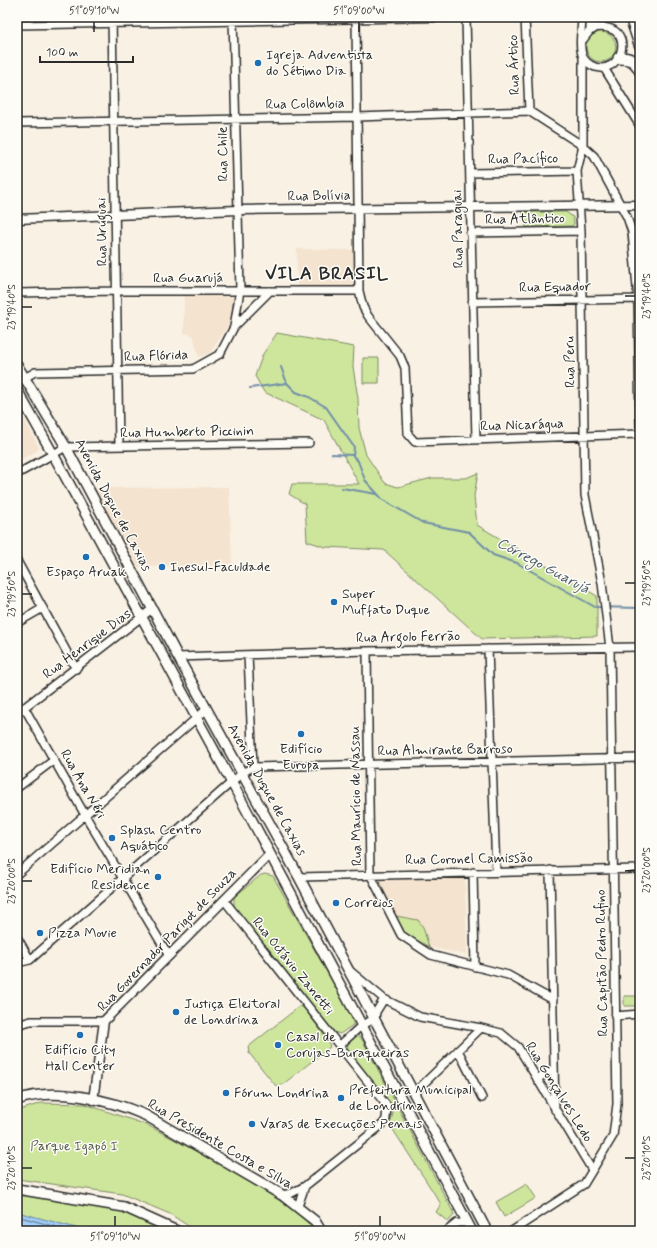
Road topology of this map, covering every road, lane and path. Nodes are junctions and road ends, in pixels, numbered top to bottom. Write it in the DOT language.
graph roads {
  1 [pos="466,17"];
  2 [pos="525,17"];
  3 [pos="583,17"];
  4 [pos="631,17"];
  5 [pos="357,18"];
  6 [pos="233,19"];
  7 [pos="112,20"];
  8 [pos="593,22"];
  9 [pos="17,25"];
  10 [pos="582,41"];
  11 [pos="640,44"];
  12 [pos="583,57"];
  13 [pos="619,58"];
  14 [pos="591,66"];
  15 [pos="604,68"];
  16 [pos="640,70"];
  17 [pos="584,75"];
  18 [pos="529,111"];
  19 [pos="469,113"];
  20 [pos="357,116"];
  21 [pos="236,119"];
  22 [pos="114,121"];
  23 [pos="17,123"];
  24 [pos="640,126"];
  25 [pos="583,146"];
  26 [pos="578,171"];
  27 [pos="470,173"];
  28 [pos="580,205"];
  29 [pos="621,205"];
  30 [pos="640,205"];
  31 [pos="470,207"];
  32 [pos="359,208"];
  33 [pos="238,210"];
  34 [pos="115,216"];
  35 [pos="17,219"];
  36 [pos="580,231"];
  37 [pos="470,233"];
  38 [pos="240,290"];
  39 [pos="116,291"];
  40 [pos="270,291"];
  41 [pos="360,291"];
  42 [pos="17,293"];
  43 [pos="638,299"];
  44 [pos="582,300"];
  45 [pos="472,302"];
  46 [pos="234,327"];
  47 [pos="118,370"];
  48 [pos="20,373"];
  49 [pos="17,387"];
  50 [pos="17,390"];
  51 [pos="640,426"];
  52 [pos="640,434"];
  53 [pos="584,436"];
  54 [pos="476,440"];
  55 [pos="309,443"];
  56 [pos="119,446"];
  57 [pos="66,447"];
  58 [pos="53,454"];
  59 [pos="17,474"];
  60 [pos="92,526"];
  61 [pos="122,553"];
  62 [pos="17,562"];
  63 [pos="43,608"];
  64 [pos="152,609"];
  65 [pos="141,618"];
  66 [pos="17,623"];
  67 [pos="640,647"];
  68 [pos="610,648"];
  69 [pos="488,649"];
  70 [pos="367,651"];
  71 [pos="248,655"];
  72 [pos="178,657"];
  73 [pos="76,668"];
  74 [pos="174,678"];
  75 [pos="195,688"];
  76 [pos="24,707"];
  77 [pos="207,709"];
  78 [pos="17,713"];
  79 [pos="196,718"];
  80 [pos="640,758"];
  81 [pos="611,759"];
  82 [pos="54,760"];
  83 [pos="493,763"];
  84 [pos="369,764"];
  85 [pos="253,767"];
  86 [pos="242,773"];
  87 [pos="232,783"];
  88 [pos="17,788"];
  89 [pos="260,807"];
  90 [pos="248,813"];
  91 [pos="85,815"];
  92 [pos="269,855"];
  93 [pos="613,869"];
  94 [pos="640,869"];
  95 [pos="550,870"];
  96 [pos="496,871"];
  97 [pos="473,872"];
  98 [pos="17,874"];
  99 [pos="370,874"];
  100 [pos="299,876"];
  101 [pos="123,877"];
  102 [pos="307,891"];
  103 [pos="293,898"];
  104 [pos="224,900"];
  105 [pos="17,937"];
  106 [pos="169,956"];
  107 [pos="30,960"];
  108 [pos="17,963"];
  109 [pos="475,967"];
  110 [pos="348,969"];
  111 [pos="384,999"];
  112 [pos="553,1000"];
  113 [pos="640,1014"];
  114 [pos="615,1016"];
  115 [pos="375,1019"];
  116 [pos="104,1021"];
  117 [pos="17,1025"];
  118 [pos="362,1026"];
  119 [pos="481,1028"];
  120 [pos="340,1045"];
  121 [pos="458,1050"];
  122 [pos="554,1069"];
  123 [pos="537,1079"];
  124 [pos="414,1093"];
  125 [pos="482,1098"];
  126 [pos="17,1100"];
  127 [pos="93,1100"];
  128 [pos="555,1111"];
  129 [pos="592,1170"];
  130 [pos="305,1186"];
  131 [pos="17,1190"];
  132 [pos="282,1195"];
  133 [pos="298,1206"];
  134 [pos="470,1227"];
  135 [pos="177,1231"];
  136 [pos="321,1231"];
  137 [pos="447,1231"];
  138 [pos="487,1231"];
  139 [pos="512,1231"];
  1 -- 5 [label="street"];
  1 -- 19 [label="street, Rua Paraguai"];
  2 -- 18 [label="street, Rua Ártico"];
  3 -- 8 [label="street"];
  3 -- 10 [label="street"];
  4 -- 11 [label="highway"];
  5 -- 6 [label="street"];
  5 -- 20 [label="street"];
  6 -- 7 [label="street"];
  6 -- 21 [label="street, Rua Chile"];
  7 -- 9 [label="street"];
  7 -- 22 [label="street, Rua Uruguai"];
  8 -- 10 [label="street"];
  8 -- 13 [label="street"];
  10 -- 12 [label="street"];
  12 -- 14 [label="street"];
  12 -- 17 [label="street, Rua Peru"];
  13 -- 15 [label="street"];
  13 -- 16 [label="highway"];
  14 -- 15 [label="street"];
  14 -- 17 [label="street"];
  15 -- 24 [label="street"];
  17 -- 25 [label="street, Rua Peru"];
  18 -- 19 [label="street, Rua Colômbia"];
  18 -- 25 [label="street"];
  19 -- 20 [label="street, Rua Colômbia"];
  19 -- 27 [label="street, Rua Paraguai"];
  20 -- 21 [label="street, Rua Colômbia"];
  20 -- 32 [label="street"];
  21 -- 22 [label="street, Rua Colômbia"];
  21 -- 33 [label="street, Rua Chile"];
  22 -- 23 [label="street, Rua Colômbia"];
  22 -- 34 [label="street, Rua Uruguai"];
  25 -- 26 [label="street, Rua Peru"];
  25 -- 29 [label="street"];
  26 -- 27 [label="street, Rua Pacífico"];
  26 -- 28 [label="street, Rua Peru"];
  27 -- 31 [label="street, Rua Paraguai"];
  28 -- 29 [label="street, Rua Bolívia"];
  28 -- 31 [label="street, Rua Bolívia"];
  28 -- 36 [label="street, Rua Peru"];
  29 -- 30 [label="street, Rua Bolívia"];
  29 -- 43 [label="street"];
  31 -- 32 [label="street, Rua Bolívia"];
  31 -- 37 [label="street, Rua Paraguai"];
  32 -- 33 [label="street, Rua Bolívia"];
  32 -- 41 [label="street"];
  33 -- 34 [label="street, Rua Bolívia"];
  33 -- 38 [label="street, Rua Chile"];
  34 -- 35 [label="street, Rua Bolívia"];
  34 -- 39 [label="street, Rua Uruguai"];
  36 -- 37 [label="street, Rua Atlântico"];
  36 -- 44 [label="street, Rua Peru"];
  37 -- 45 [label="street, Rua Paraguai"];
  38 -- 39 [label="street, Rua Guarujá"];
  38 -- 40 [label="street, Rua Guarujá"];
  38 -- 46 [label="street, Rua Flórida"];
  39 -- 42 [label="street, Rua Guarujá"];
  39 -- 47 [label="street, Rua Uruguai"];
  40 -- 41 [label="street, Rua Guarujá"];
  40 -- 46 [label="street"];
  41 -- 54 [label="street, Rua Nicarágua"];
  43 -- 44 [label="street, Rua Equador"];
  43 -- 51 [label="street"];
  44 -- 45 [label="street, Rua Equador"];
  44 -- 53 [label="street, Rua Peru"];
  45 -- 54 [label="street, Rua Paraguai"];
  46 -- 47 [label="street, Rua Flórida"];
  47 -- 48 [label="street, Rua Flórida"];
  47 -- 56 [label="street, Rua Uruguai"];
  48 -- 49 [label="main road"];
  48 -- 57 [label="main road, Avenida Duque de Caxias"];
  50 -- 58 [label="main road, Avenida Duque de Caxias"];
  52 -- 53 [label="street, Rua Nicarágua"];
  53 -- 54 [label="street, Rua Nicarágua"];
  53 -- 68 [label="street, Rua Peru"];
  55 -- 56 [label="street, Rua Humberto Piccinin"];
  56 -- 57 [label="street, Rua Humberto Piccinin"];
  57 -- 58 [label="street"];
  57 -- 61 [label="main road, Avenida Duque de Caxias"];
  58 -- 59 [label="street"];
  58 -- 60 [label="main road, Avenida Duque de Caxias"];
  60 -- 61 [label="main road"];
  60 -- 65 [label="main road, Avenida Duque de Caxias"];
  61 -- 64 [label="main road, Avenida Duque de Caxias"];
  62 -- 63 [label="street"];
  63 -- 66 [label="street"];
  63 -- 73 [label="street"];
  64 -- 65 [label="street, Rua Henrique Dias"];
  64 -- 72 [label="main road, Avenida Duque de Caxias"];
  65 -- 73 [label="street, Rua Henrique Dias"];
  65 -- 74 [label="main road, Avenida Duque de Caxias"];
  67 -- 68 [label="street, Rua Argolo Ferrão"];
  68 -- 69 [label="street, Rua Argolo Ferrão"];
  68 -- 81 [label="street, Rua Capitão Pedro Rufino"];
  69 -- 70 [label="street, Rua Argolo Ferrão"];
  69 -- 83 [label="street"];
  70 -- 71 [label="street, Rua Argolo Ferrão"];
  70 -- 84 [label="street, Rua Maurício de Nassau"];
  71 -- 72 [label="street, Rua Argolo Ferrão"];
  71 -- 85 [label="street"];
  72 -- 75 [label="main road, Avenida Duque de Caxias"];
  73 -- 76 [label="street, Rua Henrique Dias"];
  74 -- 75 [label="main road"];
  74 -- 79 [label="main road, Avenida Duque de Caxias"];
  75 -- 77 [label="main road, Avenida Duque de Caxias"];
  76 -- 78 [label="street, Rua Henrique Dias"];
  76 -- 82 [label="street, Rua Ana Néri"];
  77 -- 79 [label="street"];
  77 -- 86 [label="main road, Avenida Duque de Caxias"];
  79 -- 87 [label="main road, Avenida Duque de Caxias"];
  79 -- 91 [label="street"];
  80 -- 81 [label="street, Rua Almirante Barroso"];
  81 -- 83 [label="street, Rua Almirante Barroso"];
  81 -- 93 [label="street, Rua Capitão Pedro Rufino"];
  82 -- 88 [label="street"];
  82 -- 91 [label="street, Rua Ana Néri"];
  83 -- 84 [label="street, Rua Almirante Barroso"];
  83 -- 96 [label="street"];
  84 -- 85 [label="street, Rua Almirante Barroso"];
  84 -- 99 [label="street, Rua Maurício de Nassau"];
  85 -- 86 [label="street, Rua Almirante Barroso"];
  86 -- 87 [label="street, Rua Almirante Barroso"];
  86 -- 89 [label="main road, Avenida Duque de Caxias"];
  87 -- 90 [label="main road, Avenida Duque de Caxias"];
  87 -- 101 [label="street, Rua Almirante Barroso"];
  89 -- 90 [label="main road"];
  89 -- 100 [label="main road, Avenida Duque de Caxias"];
  90 -- 92 [label="main road, Avenida Duque de Caxias"];
  91 -- 98 [label="street"];
  91 -- 101 [label="street, Rua Ana Néri"];
  92 -- 103 [label="main road, Avenida Duque de Caxias"];
  92 -- 104 [label="street, Rua Governador Parigot de Souza"];
  93 -- 94 [label="street, Rua Coronel Camissão"];
  93 -- 95 [label="street, Rua Coronel Camissão"];
  93 -- 114 [label="street, Rua Capitão Pedro Rufino"];
  95 -- 96 [label="street, Rua Coronel Camissão"];
  95 -- 112 [label="street"];
  96 -- 97 [label="street, Rua Coronel Camissão"];
  97 -- 99 [label="street, Rua Coronel Camissão"];
  97 -- 109 [label="street"];
  99 -- 100 [label="street, Rua Coronel Camissão"];
  99 -- 109 [label="street, Rua Maurício de Nassau"];
  100 -- 102 [label="main road, Avenida Duque de Caxias"];
  101 -- 106 [label="street, Rua Ana Néri"];
  101 -- 107 [label="street, Rua Almirante Barroso"];
  102 -- 103 [label="main road"];
  102 -- 110 [label="main road, Avenida Duque de Caxias"];
  103 -- 118 [label="main road, Avenida Duque de Caxias"];
  104 -- 106 [label="street, Rua Governador Parigot de Souza"];
  104 -- 120 [label="street, Rua Octávio Zanetti"];
  105 -- 107 [label="street"];
  106 -- 116 [label="street, Rua Governador Parigot de Souza"];
  107 -- 108 [label="street"];
  109 -- 112 [label="street, Rua Maurício de Nassau"];
  110 -- 111 [label="street, Rua Gonçalves Ledo"];
  110 -- 115 [label="main road, Avenida Duque de Caxias"];
  111 -- 115 [label="street"];
  111 -- 119 [label="street, Rua Gonçalves Ledo"];
  112 -- 122 [label="street"];
  113 -- 114 [label="street"];
  114 -- 129 [label="street, Rua Capitão Pedro Rufino"];
  115 -- 118 [label="street"];
  115 -- 124 [label="main road, Avenida Duque de Caxias"];
  116 -- 117 [label="street"];
  116 -- 127 [label="street, Rua Governador Parigot de Souza"];
  118 -- 120 [label="street"];
  118 -- 134 [label="main road, Avenida Duque de Caxias"];
  119 -- 121 [label="street"];
  119 -- 123 [label="street, Rua Gonçalves Ledo"];
  120 -- 130 [label="street, Rua Octávio Zanetti"];
  121 -- 124 [label="street"];
  121 -- 125 [label="street"];
  122 -- 123 [label="street"];
  122 -- 128 [label="street"];
  123 -- 128 [label="street, Rua Gonçalves Ledo"];
  124 -- 138 [label="main road, Avenida Duque de Caxias"];
  126 -- 127 [label="main road, Rua Presidente Costa e Silva"];
  127 -- 132 [label="main road, Rua Presidente Costa e Silva"];
  128 -- 129 [label="street, Rua Gonçalves Ledo"];
  129 -- 139 [label="street, Rua Capitão Pedro Rufino"];
  130 -- 132 [label="street, Rua Octávio Zanetti"];
  130 -- 133 [label="street"];
  131 -- 135 [label="main road"];
  132 -- 133 [label="main road, Rua Presidente Costa e Silva"];
  133 -- 136 [label="main road, Rua Presidente Costa e Silva"];
  134 -- 137 [label="street"];
}
